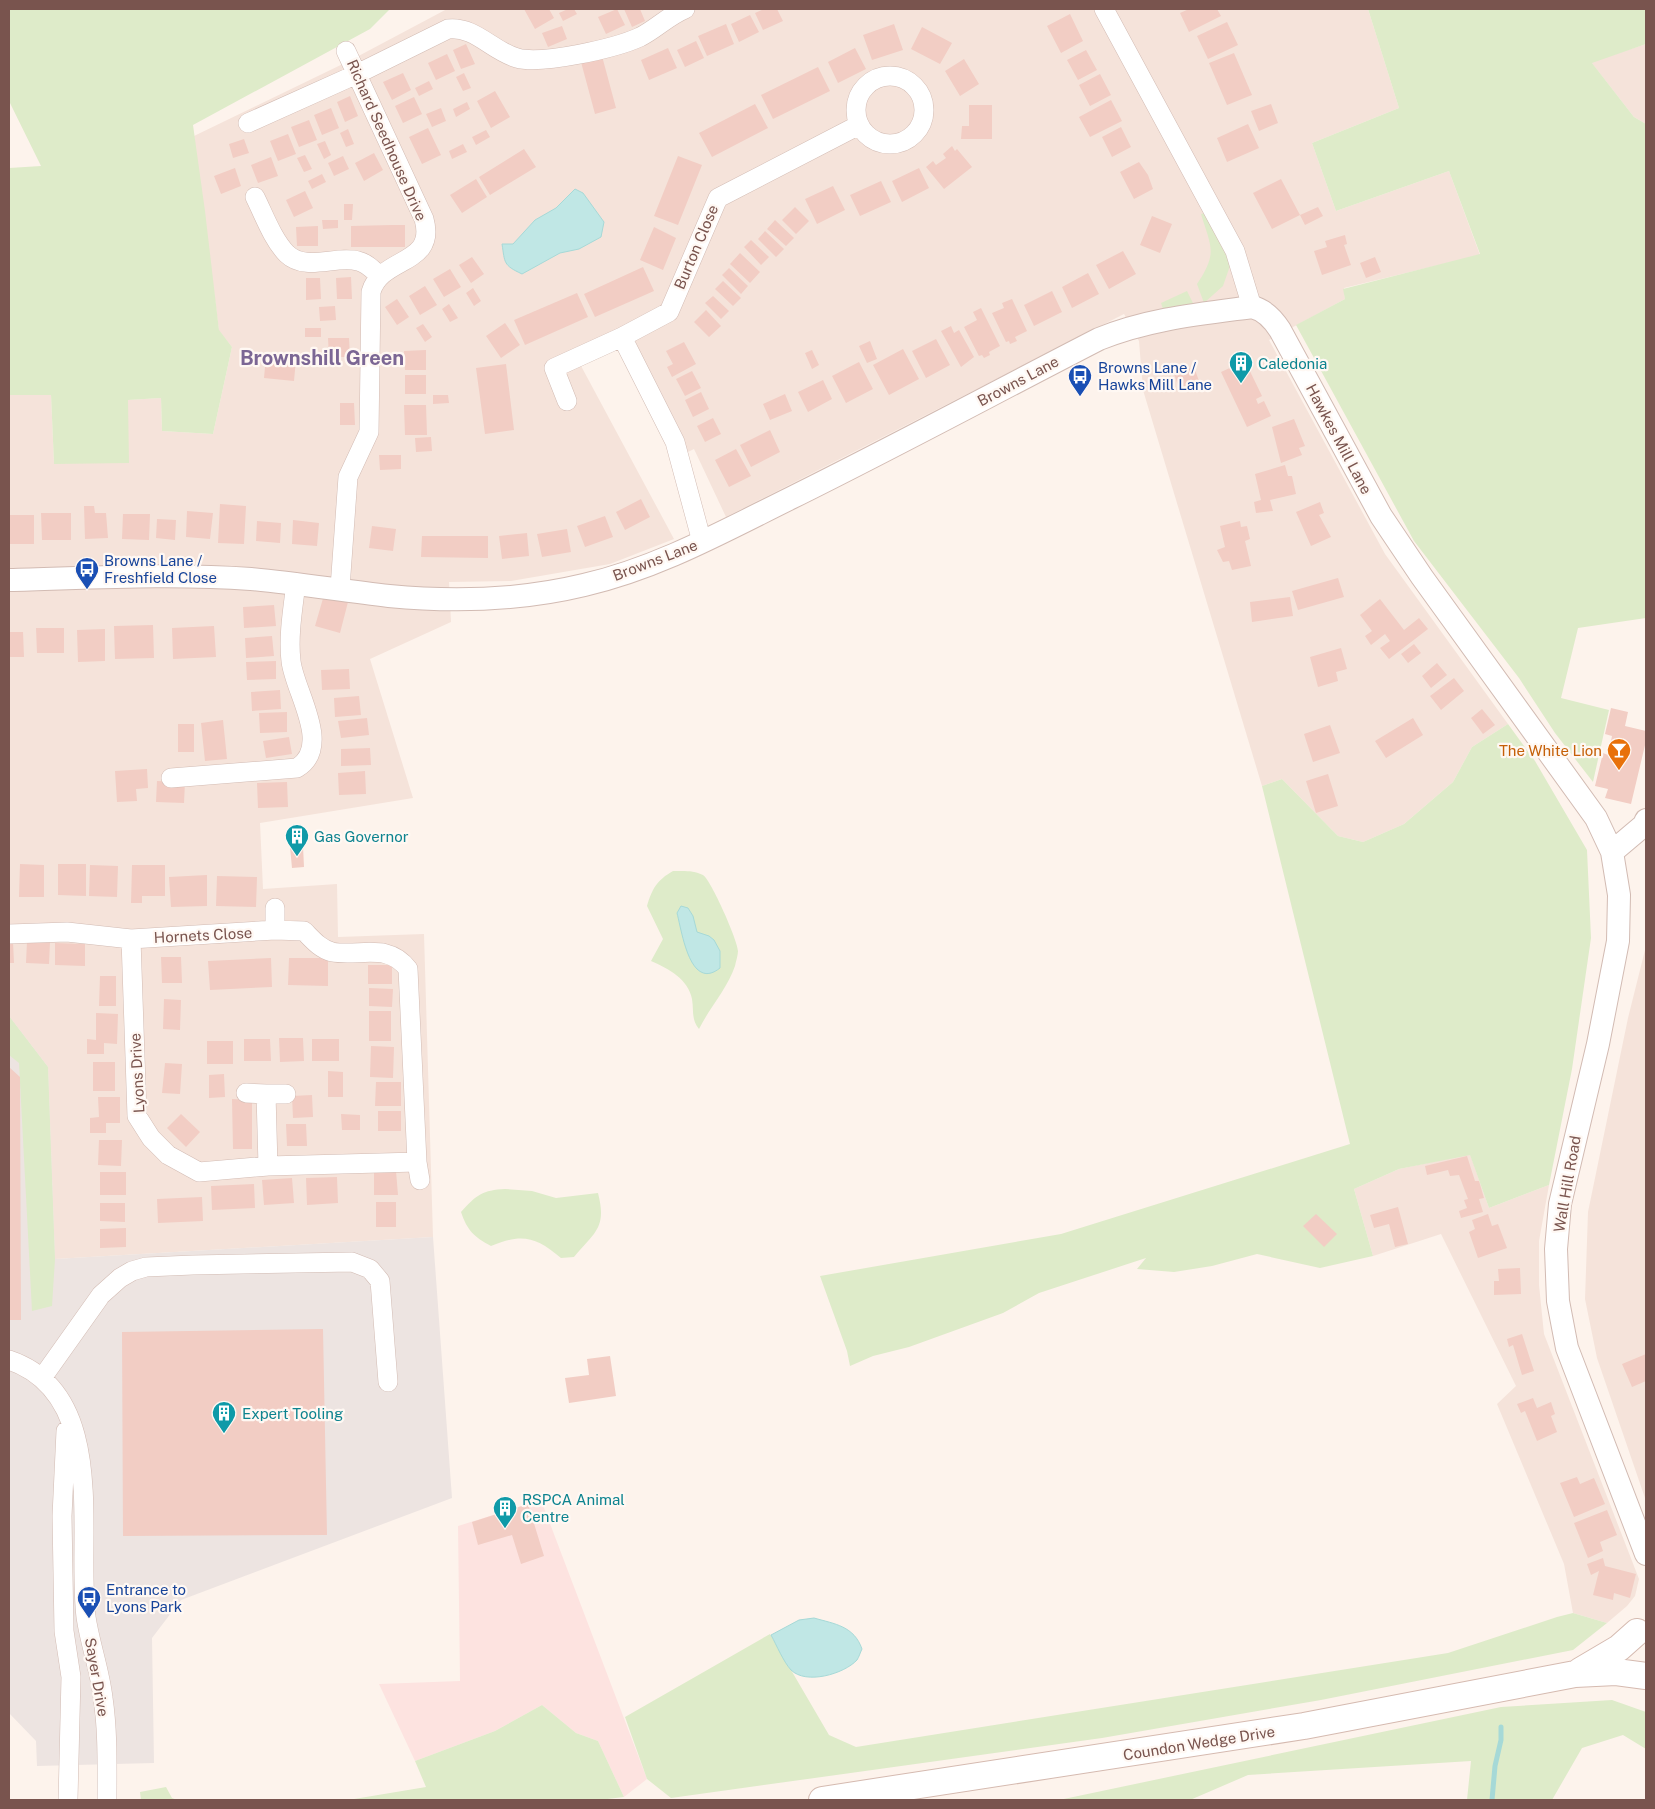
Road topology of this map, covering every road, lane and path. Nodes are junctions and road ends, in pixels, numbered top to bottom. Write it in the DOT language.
graph roads {
  1 [pos="685,9"];
  2 [pos="1104,9"];
  3 [pos="346,51"];
  4 [pos="357,74"];
  5 [pos="248,122"];
  6 [pos="859,125"];
  7 [pos="255,198"];
  8 [pos="380,276"];
  9 [pos="1252,307"];
  10 [pos="622,337"];
  11 [pos="567,401"];
  12 [pos="702,542"];
  13 [pos="9,580"];
  14 [pos="296,584"];
  15 [pos="340,588"];
  16 [pos="171,778"];
  17 [pos="1646,820"];
  18 [pos="1612,852"];
  19 [pos="275,908"];
  20 [pos="276,930"];
  21 [pos="304,931"];
  22 [pos="9,934"];
  23 [pos="131,939"];
  24 [pos="246,1093"];
  25 [pos="266,1094"];
  26 [pos="286,1094"];
  27 [pos="268,1166"];
  28 [pos="9,1360"];
  29 [pos="42,1378"];
  30 [pos="388,1382"];
  31 [pos="64,1407"];
  32 [pos="1646,1554"];
  33 [pos="1641,1623"];
  34 [pos="1574,1674"];
  35 [pos="1646,1675"];
  36 [pos="68,1800"];
  37 [pos="107,1800"];
  38 [pos="822,1800"];
  1 -- 4 [label="street"];
  2 -- 9 [label="street"];
  3 -- 4 [label="street, Richard Seedhouse Drive"];
  4 -- 5 [label="street"];
  4 -- 8 [label="street, Richard Seedhouse Drive"];
  6 -- 10 [label="street, Burton Close"];
  7 -- 8 [label="street"];
  8 -- 15 [label="street"];
  9 -- 12 [label="street, Browns Lane"];
  9 -- 18 [label="street, Hawkes Mill Lane"];
  10 -- 11 [label="street, Burton Close"];
  10 -- 12 [label="street"];
  12 -- 15 [label="street, Browns Lane"];
  13 -- 14 [label="street, Browns Lane"];
  14 -- 15 [label="street, Browns Lane"];
  14 -- 16 [label="street"];
  17 -- 18 [label="street"];
  18 -- 32 [label="street, Wall Hill Road"];
  19 -- 20 [label="street"];
  20 -- 21 [label="street, Hornets Close"];
  20 -- 23 [label="street, Hornets Close"];
  21 -- 27 [label="street, Lyons Drive"];
  22 -- 23 [label="street"];
  23 -- 27 [label="street, Lyons Drive"];
  24 -- 25 [label="street"];
  25 -- 26 [label="street"];
  25 -- 27 [label="street"];
  28 -- 29 [label="street, Sayer Drive"];
  29 -- 30 [label="street"];
  29 -- 31 [label="street, Sayer Drive"];
  31 -- 36 [label="street, Sayer Drive"];
  31 -- 37 [label="street, Sayer Drive"];
  33 -- 34 [label="main road, Coundon Wedge Drive"];
  33 -- 35 [label="main road"];
  34 -- 35 [label="main road, Coundon Wedge Drive"];
  34 -- 38 [label="main road, Coundon Wedge Drive"];
}
